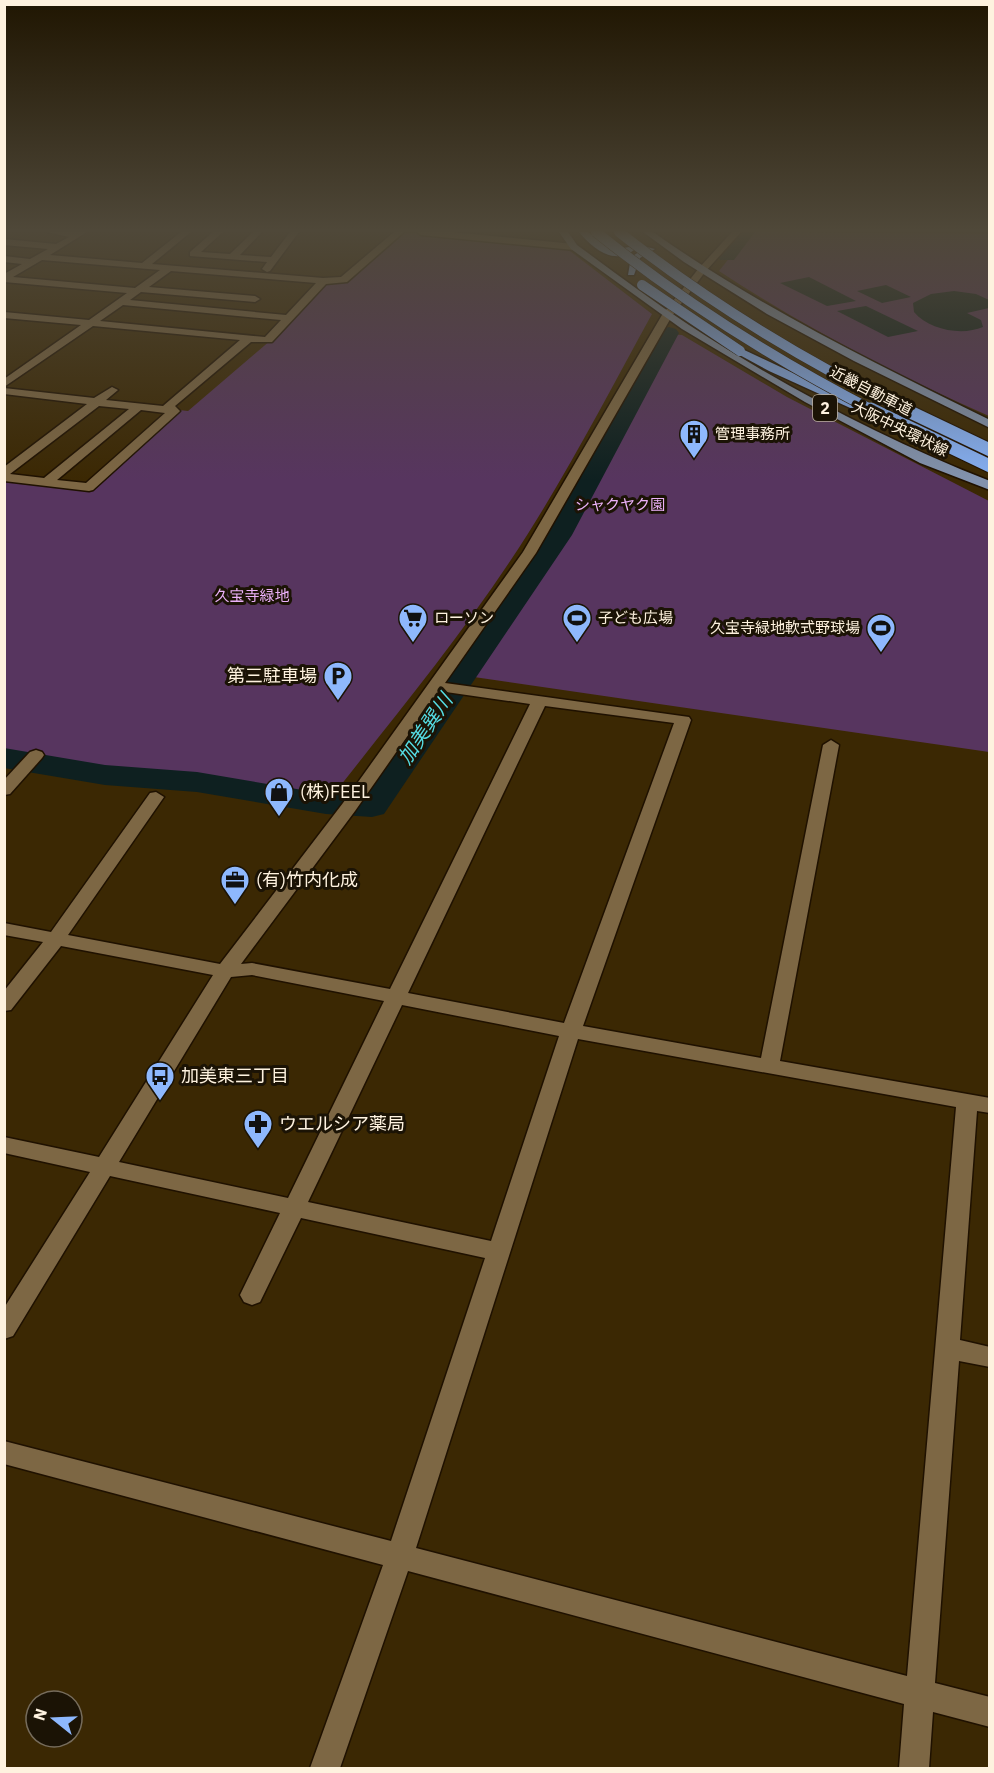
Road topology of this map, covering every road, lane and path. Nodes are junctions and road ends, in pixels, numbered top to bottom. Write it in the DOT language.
graph roads {
  1 [pos="4,315"];
  2 [pos="101,315"];
  3 [pos="110,315"];
  4 [pos="205,315"];
  5 [pos="257,315"];
  6 [pos="293,315"];
  7 [pos="667,315"];
  8 [pos="685,315"];
  9 [pos="707,315"];
  10 [pos="733,315"];
  11 [pos="778,315"];
  12 [pos="19,317"];
  13 [pos="290,318"];
  14 [pos="195,323"];
  15 [pos="88,324"];
  16 [pos="4,326"];
  17 [pos="277,331"];
  18 [pos="247,340"];
  19 [pos="4,384"];
  20 [pos="112,390"];
  21 [pos="4,391"];
  22 [pos="96,402"];
  23 [pos="138,407"];
  24 [pos="174,411"];
  25 [pos="990,425"];
  26 [pos="939,443"];
  27 [pos="990,450"];
  28 [pos="990,466"];
  29 [pos="4,475"];
  30 [pos="47,482"];
  31 [pos="990,488"];
  32 [pos="435,686"];
  33 [pos="540,699"];
  34 [pos="831,745"];
  35 [pos="36,755"];
  36 [pos="4,789"];
  37 [pos="156,797"];
  38 [pos="4,928"];
  39 [pos="56,939"];
  40 [pos="225,971"];
  41 [pos="398,997"];
  42 [pos="4,1005"];
  43 [pos="571,1031"];
  44 [pos="769,1067"];
  45 [pos="979,1104"];
  46 [pos="4,1145"];
  47 [pos="105,1167"];
  48 [pos="294,1208"];
  49 [pos="499,1252"];
  50 [pos="252,1295"];
  51 [pos="4,1329"];
  52 [pos="948,1348"];
  53 [pos="990,1357"];
  54 [pos="4,1452"];
  55 [pos="400,1555"];
  56 [pos="920,1693"];
  57 [pos="990,1712"];
  58 [pos="325,1768"];
  59 [pos="914,1768"];
  1 -- 12 [label="street"];
  2 -- 15 [label="street"];
  3 -- 14 [label="street"];
  4 -- 14 [label="street"];
  5 -- 13 [label="street"];
  6 -- 13 [label="street"];
  7 -- 31 [label="main road, 大阪中央環状線 / 2"];
  7 -- 32 [label="street"];
  8 -- 26 [label="highway, bridge"];
  9 -- 26 [label="highway, 近畿自動車道, bridge"];
  10 -- 27 [label="highway, 近畿自動車道, bridge"];
  11 -- 25 [label="main road"];
  12 -- 15 [label="street"];
  12 -- 16 [label="street"];
  13 -- 17 [label="street"];
  14 -- 17 [label="street"];
  15 -- 18 [label="street"];
  15 -- 19 [label="street"];
  17 -- 18 [label="street"];
  18 -- 24 [label="street"];
  20 -- 22 [label="street"];
  21 -- 22 [label="street"];
  22 -- 23 [label="street"];
  22 -- 29 [label="street"];
  23 -- 24 [label="street"];
  23 -- 30 [label="street"];
  24 -- 30 [label="street"];
  26 -- 28 [label="highway, 近畿自動車道, bridge"];
  29 -- 30 [label="street"];
  32 -- 33 [label="street"];
  32 -- 40 [label="street"];
  33 -- 41 [label="street"];
  33 -- 43 [label="street"];
  34 -- 44 [label="street"];
  35 -- 36 [label="street"];
  37 -- 39 [label="street"];
  38 -- 39 [label="street"];
  39 -- 40 [label="street"];
  39 -- 42 [label="street"];
  40 -- 41 [label="street"];
  40 -- 47 [label="street"];
  41 -- 43 [label="street"];
  41 -- 48 [label="street"];
  43 -- 44 [label="street"];
  43 -- 49 [label="street"];
  44 -- 45 [label="street"];
  45 -- 52 [label="street"];
  46 -- 47 [label="street"];
  47 -- 48 [label="street"];
  47 -- 51 [label="street"];
  48 -- 49 [label="street"];
  48 -- 50 [label="street"];
  49 -- 55 [label="street"];
  52 -- 53 [label="street"];
  52 -- 56 [label="street"];
  54 -- 55 [label="street"];
  55 -- 56 [label="street"];
  55 -- 58 [label="street"];
  56 -- 57 [label="street"];
  56 -- 59 [label="street"];
}
